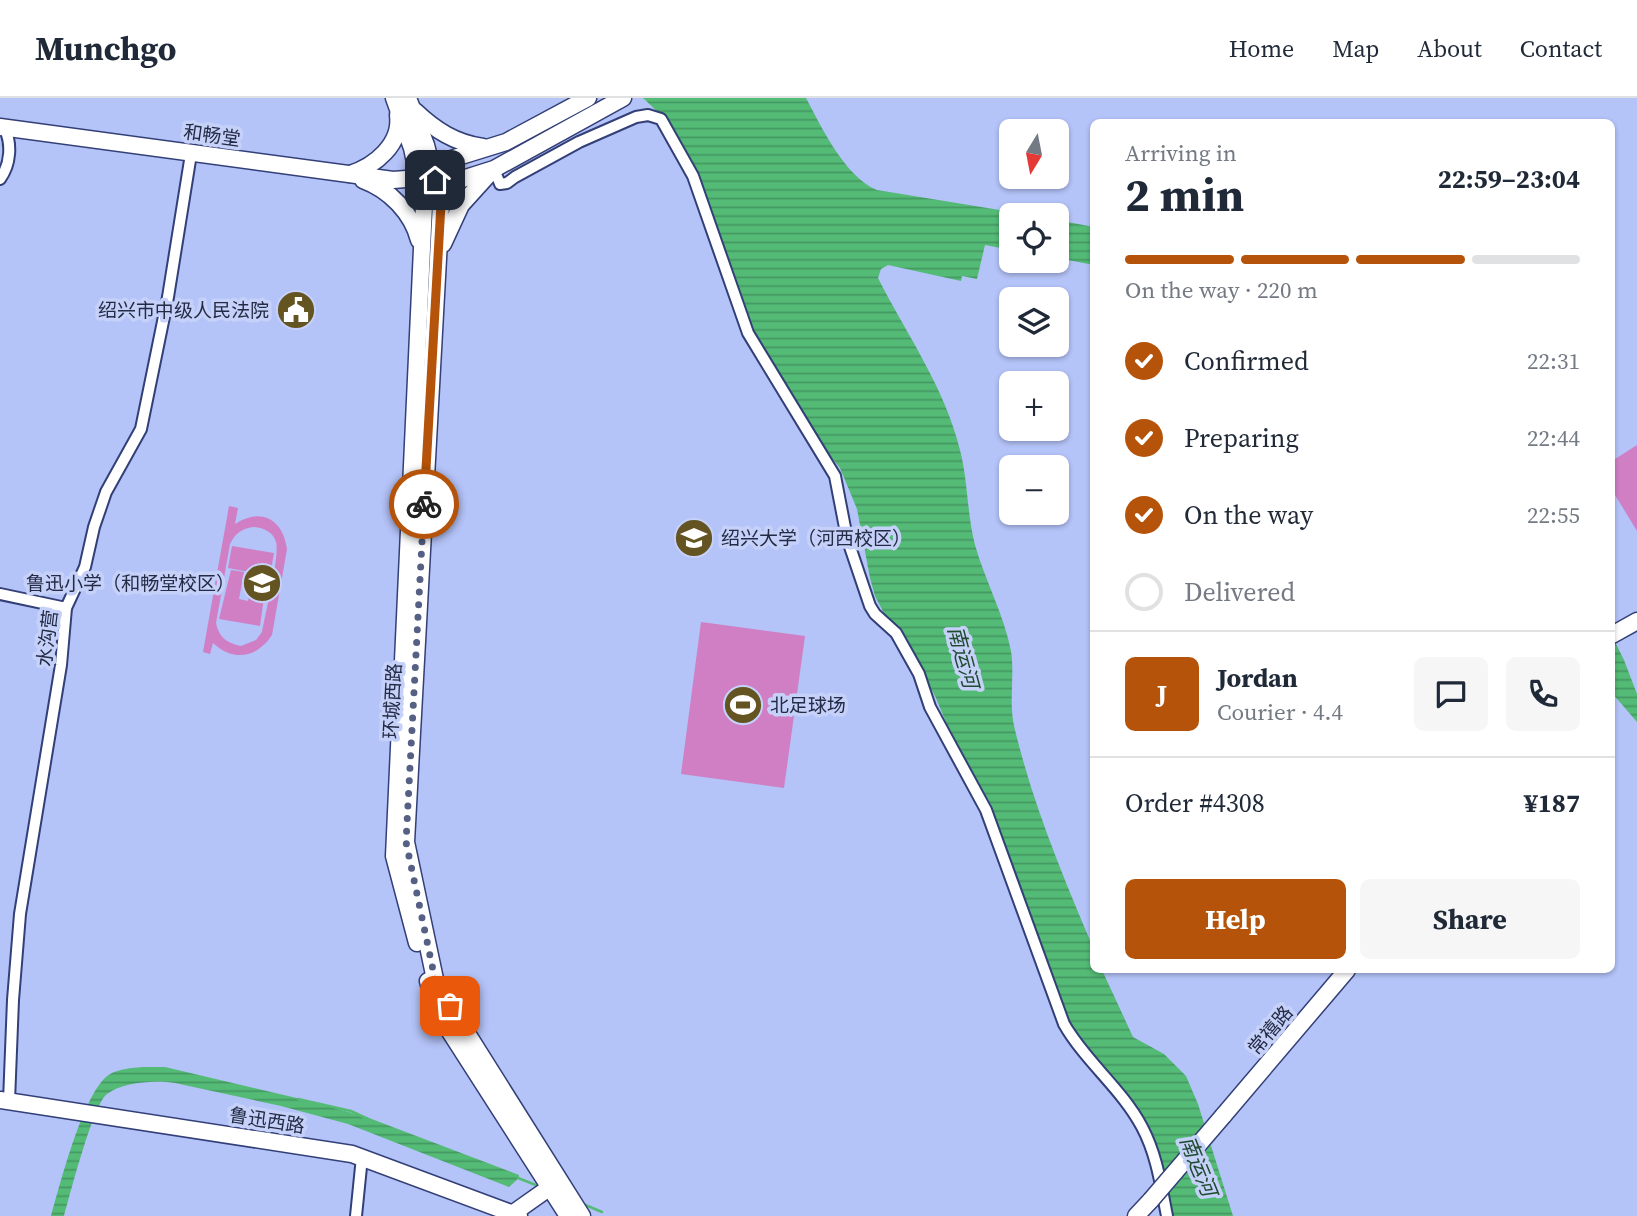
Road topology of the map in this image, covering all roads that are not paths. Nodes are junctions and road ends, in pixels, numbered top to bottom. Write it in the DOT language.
graph roads {
  1 [pos="623,98"];
  2 [pos="586,99"];
  3 [pos="403,102"];
  4 [pos="2,127"];
  5 [pos="489,148"];
  6 [pos="191,153"];
  7 [pos="494,169"];
  8 [pos="348,174"];
  9 [pos="429,176"];
  10 [pos="0,179"];
  11 [pos="429,266"];
  12 [pos="0,594"];
  13 [pos="66,608"];
  14 [pos="1637,621"];
  15 [pos="1615,633"];
  16 [pos="1345,973"];
  17 [pos="5,1100"];
  18 [pos="362,1157"];
  19 [pos="555,1185"];
  20 [pos="566,1214"];
  21 [pos="515,1215"];
  22 [pos="356,1216"];
  23 [pos="582,1216"];
  24 [pos="1136,1216"];
  25 [pos="1167,1216"];
  1 -- 7 [label="street"];
  2 -- 5 [label="street"];
  3 -- 5 [label="street"];
  3 -- 8 [label="street"];
  3 -- 9 [label="street, 环城西路"];
  4 -- 6 [label="street, 和畅堂"];
  4 -- 10 [label="street"];
  5 -- 9 [label="street"];
  6 -- 8 [label="street, 和畅堂"];
  6 -- 13 [label="street, 水沟营"];
  7 -- 9 [label="street, 和畅堂"];
  7 -- 11 [label="street"];
  7 -- 25 [label="street"];
  8 -- 9 [label="street, 和畅堂"];
  8 -- 11 [label="street"];
  9 -- 11 [label="street, 环城西路"];
  11 -- 19 [label="street, 环城西路"];
  12 -- 13 [label="street"];
  13 -- 17 [label="street, 水沟营"];
  14 -- 15 [label="street"];
  16 -- 24 [label="street, 常禧路, bridge"];
  17 -- 18 [label="street, 鲁迅西路"];
  18 -- 21 [label="street, 鲁迅西路"];
  18 -- 22 [label="street"];
  19 -- 20 [label="street, 环城西路"];
  19 -- 21 [label="street"];
  19 -- 23 [label="street, 环城西路"];
}
